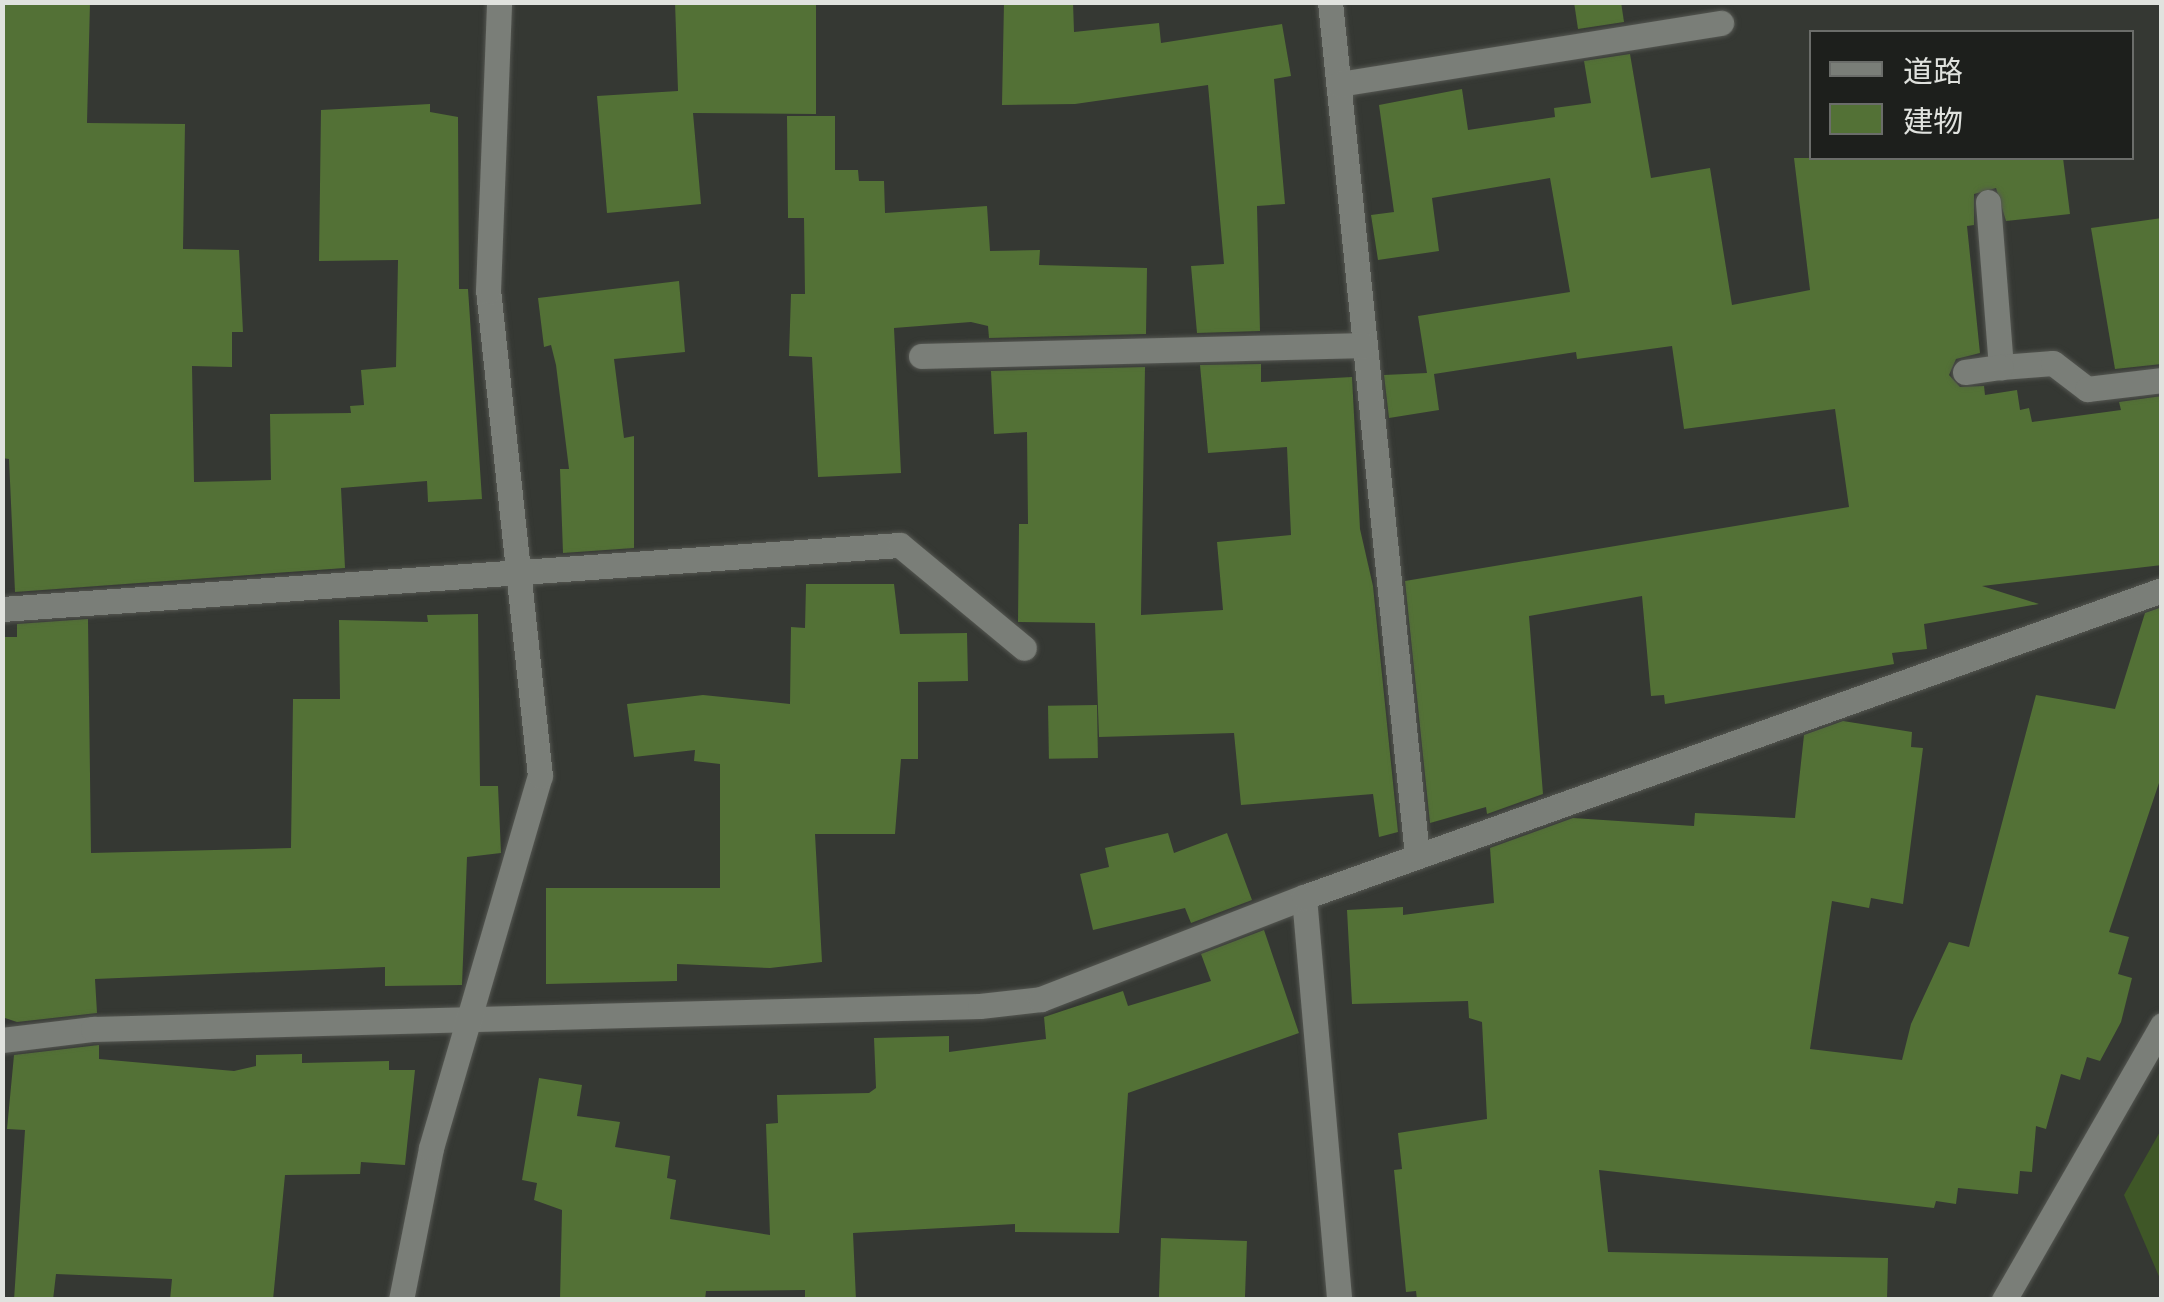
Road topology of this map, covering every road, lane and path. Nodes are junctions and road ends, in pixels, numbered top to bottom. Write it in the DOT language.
graph roads {
  1 [pos="500,2"];
  2 [pos="1330,2"];
  3 [pos="1721,23"];
  4 [pos="1339,84"];
  5 [pos="1988,202"];
  6 [pos="1365,345"];
  7 [pos="921,356"];
  8 [pos="2001,367"];
  9 [pos="1965,372"];
  10 [pos="2162,380"];
  11 [pos="521,575"];
  12 [pos="2162,590"];
  13 [pos="2,609"];
  14 [pos="1024,648"];
  15 [pos="1417,856"];
  16 [pos="1304,896"];
  17 [pos="472,1018"];
  18 [pos="2162,1025"];
  19 [pos="2,1040"];
  20 [pos="401,1300"];
  21 [pos="1339,1300"];
  22 [pos="2004,1300"];
  1 -- 11 [label="street"];
  2 -- 4 [label="street"];
  3 -- 4 [label="street"];
  4 -- 6 [label="street"];
  5 -- 8 [label="street"];
  6 -- 7 [label="street"];
  6 -- 15 [label="street"];
  8 -- 9 [label="street"];
  8 -- 10 [label="street"];
  11 -- 13 [label="street"];
  11 -- 14 [label="street"];
  11 -- 17 [label="street"];
  12 -- 15 [label="street"];
  15 -- 16 [label="street"];
  16 -- 17 [label="street"];
  16 -- 21 [label="street"];
  17 -- 19 [label="street"];
  17 -- 20 [label="street"];
  18 -- 22 [label="street"];
}
